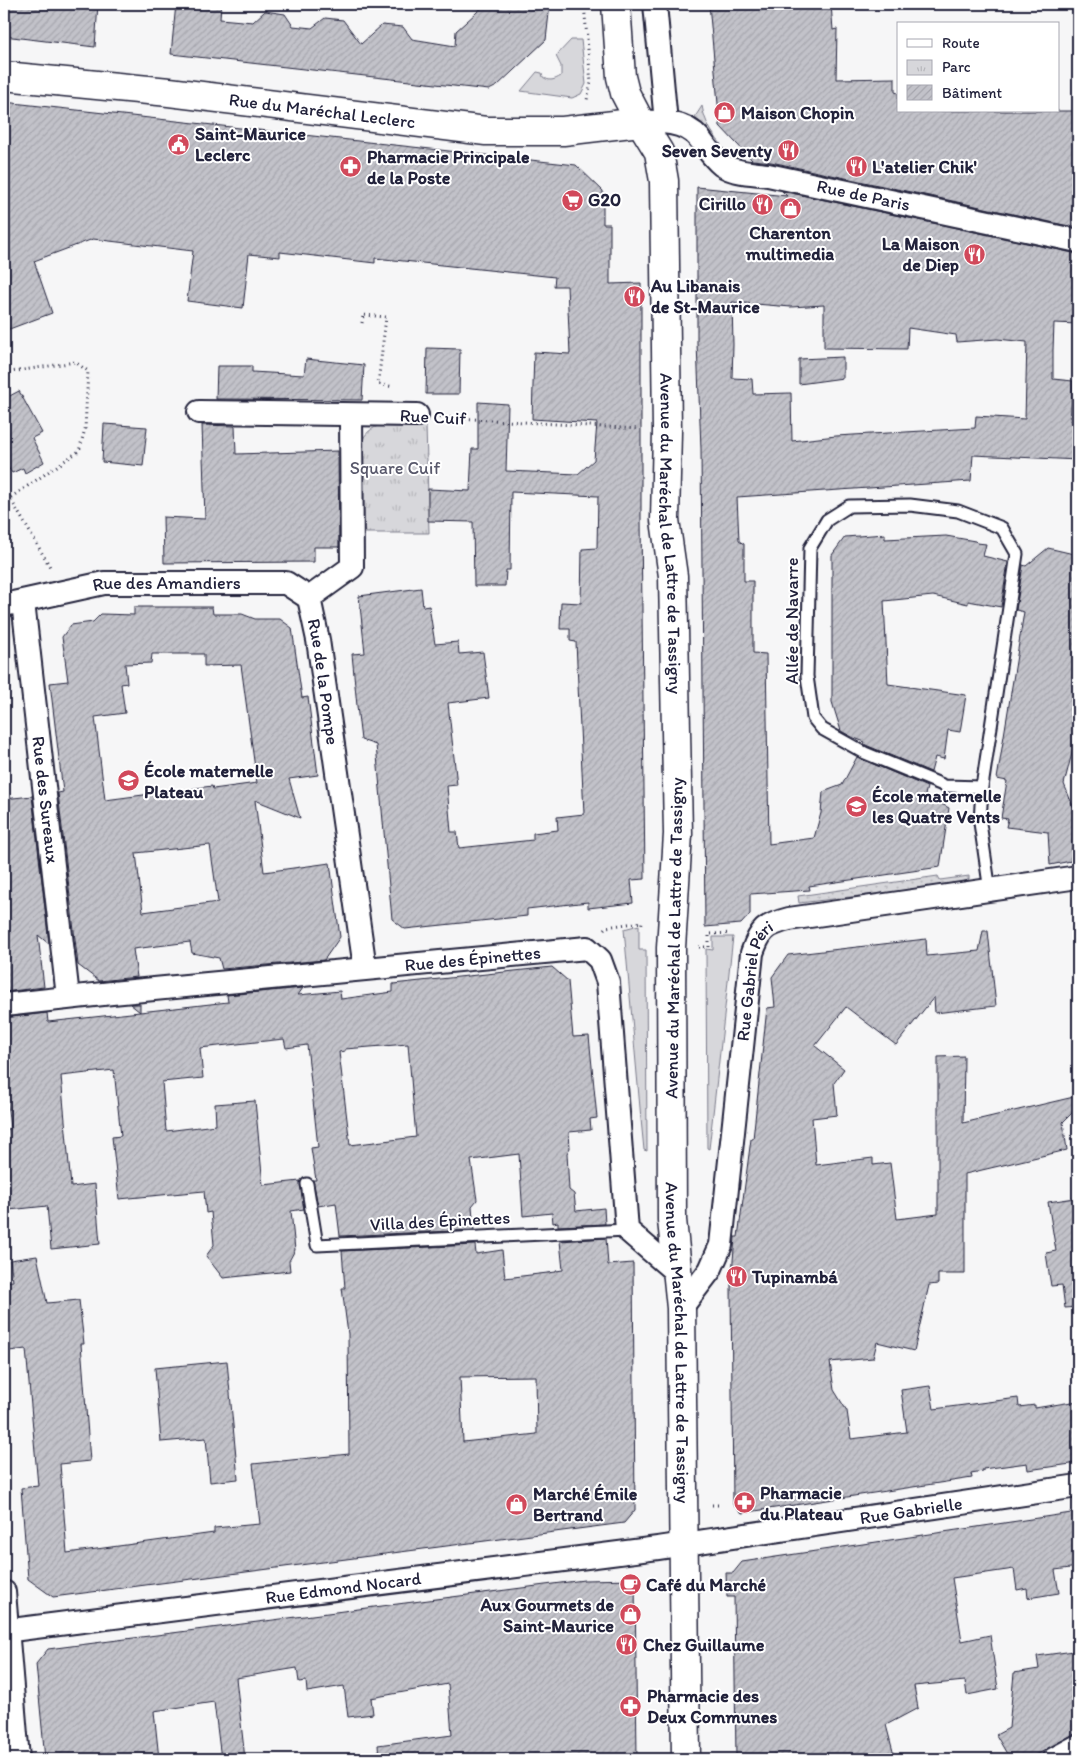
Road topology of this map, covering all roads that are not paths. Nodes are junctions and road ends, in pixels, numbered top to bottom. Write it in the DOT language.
graph roads {
  1 [pos="616,4"];
  2 [pos="655,4"];
  3 [pos="4,76"];
  4 [pos="652,122"];
  5 [pos="1078,242"];
  6 [pos="199,412"];
  7 [pos="351,415"];
  8 [pos="417,415"];
  9 [pos="309,598"];
  10 [pos="13,603"];
  11 [pos="982,787"];
  12 [pos="1078,878"];
  13 [pos="990,891"];
  14 [pos="366,968"];
  15 [pos="68,997"];
  16 [pos="4,1005"];
  17 [pos="307,1184"];
  18 [pos="627,1230"];
  19 [pos="677,1273"];
  20 [pos="681,1308"];
  21 [pos="1078,1486"];
  22 [pos="684,1544"];
  23 [pos="4,1592"];
  24 [pos="6,1630"];
  25 [pos="1078,1746"];
  26 [pos="18,1759"];
  27 [pos="686,1759"];
  28 [pos="1054,1759"];
  1 -- 4 [label="main road, Avenue du Maréchal de Lattre de Tassigny"];
  2 -- 4 [label="street"];
  3 -- 4 [label="main road, Rue du Maréchal Leclerc"];
  4 -- 5 [label="street, Rue de Paris"];
  4 -- 19 [label="main road, Avenue du Maréchal de Lattre de Tassigny"];
  6 -- 7 [label="street, Rue Cuif"];
  7 -- 8 [label="street, Rue Cuif"];
  7 -- 9 [label="street, Rue de la Pompe"];
  9 -- 10 [label="street, Rue des Amandiers"];
  9 -- 14 [label="street, Rue de la Pompe"];
  10 -- 15 [label="street, Rue des Sureaux"];
  11 -- 11 [label="lane, Allée de Navarre"];
  11 -- 13 [label="lane, Allée de Navarre"];
  12 -- 13 [label="street, Rue Gabriel Péri"];
  13 -- 20 [label="street, Rue Gabriel Péri"];
  14 -- 15 [label="street, Rue des Épinettes"];
  14 -- 18 [label="street, Rue des Épinettes"];
  15 -- 16 [label="street, Rue des Épinettes"];
  17 -- 18 [label="lane, Villa des Épinettes"];
  18 -- 19 [label="street"];
  19 -- 20 [label="main road, Avenue du Maréchal de Lattre de Tassigny"];
  20 -- 22 [label="main road, Avenue du Maréchal de Lattre de Tassigny"];
  21 -- 22 [label="street, Rue Gabrielle"];
  22 -- 24 [label="street, Rue Edmond Nocard"];
  22 -- 27 [label="main road, Avenue du Maréchal de Lattre de Tassigny"];
  23 -- 24 [label="street"];
  24 -- 26 [label="street"];
  25 -- 28 [label="street"];
}
